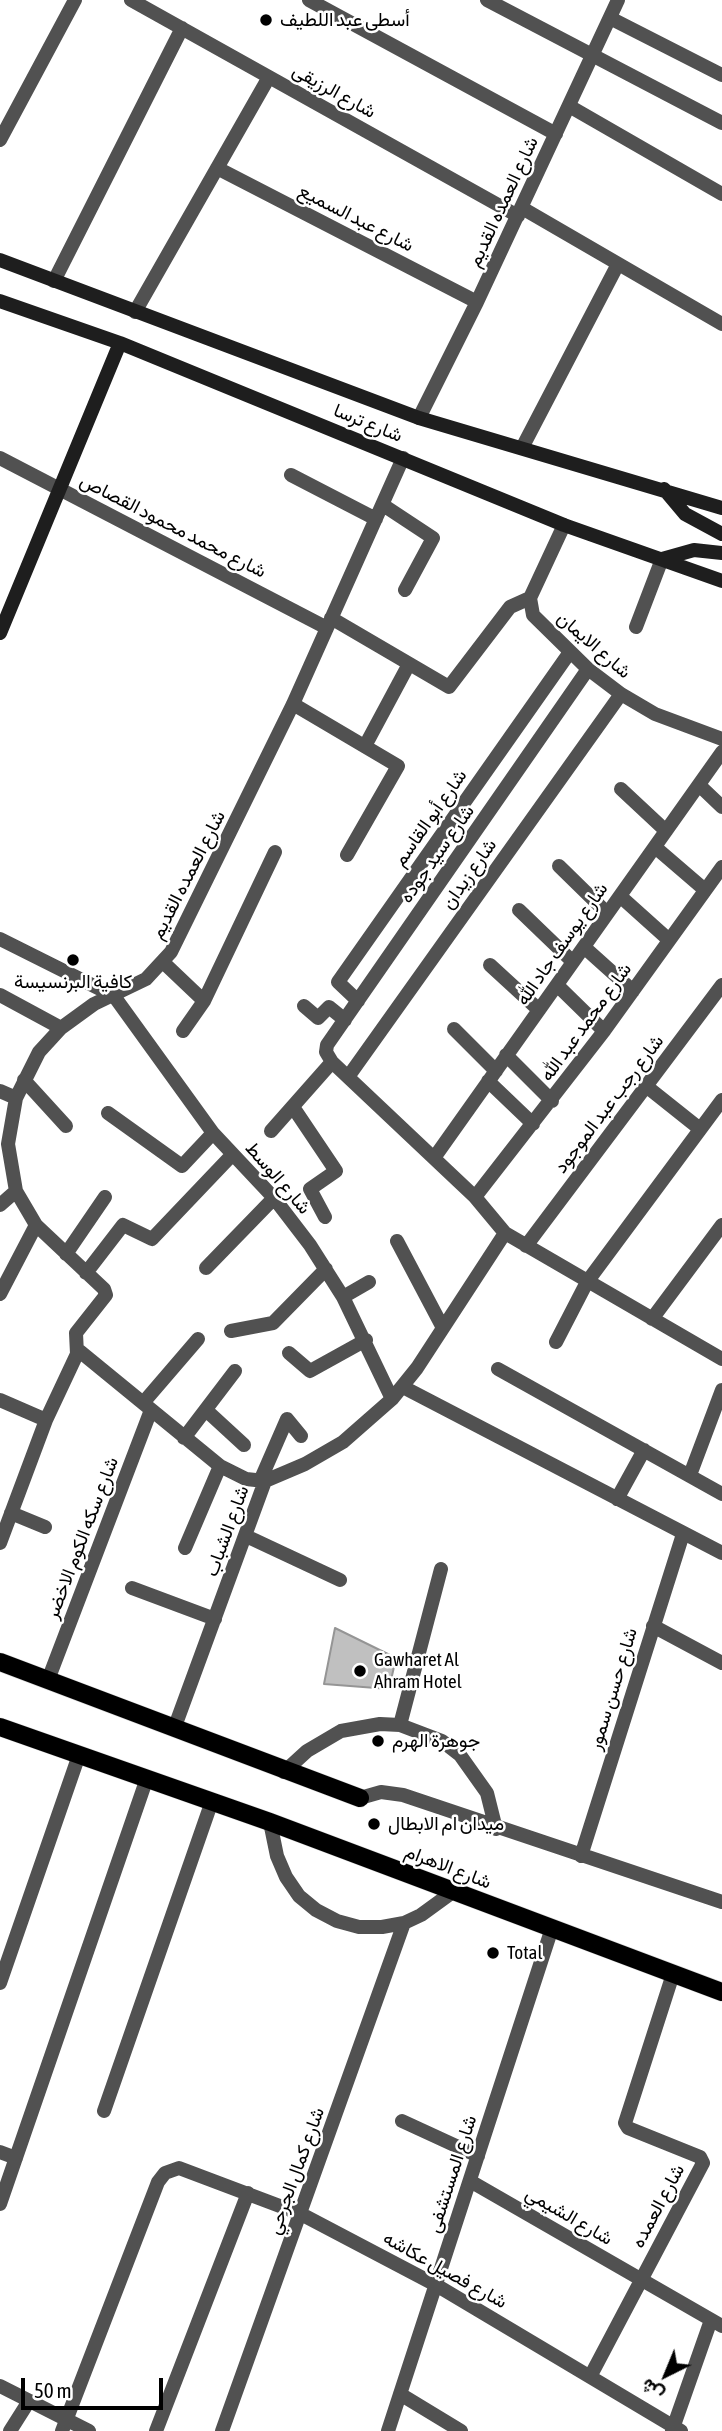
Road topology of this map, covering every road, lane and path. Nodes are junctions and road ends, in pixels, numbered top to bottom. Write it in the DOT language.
graph roads {
  1 [pos="75,0"];
  2 [pos="131,0"];
  3 [pos="309,0"];
  4 [pos="487,0"];
  5 [pos="618,0"];
  6 [pos="610,18"];
  7 [pos="182,28"];
  8 [pos="592,56"];
  9 [pos="722,75"];
  10 [pos="269,77"];
  11 [pos="569,106"];
  12 [pos="722,123"];
  13 [pos="1,134"];
  14 [pos="556,134"];
  15 [pos="218,167"];
  16 [pos="722,194"];
  17 [pos="520,212"];
  18 [pos="0,260"];
  19 [pos="618,264"];
  20 [pos="54,281"];
  21 [pos="0,301"];
  22 [pos="477,302"];
  23 [pos="135,312"];
  24 [pos="722,324"];
  25 [pos="120,343"];
  26 [pos="419,418"];
  27 [pos="522,448"];
  28 [pos="0,458"];
  29 [pos="403,458"];
  30 [pos="290,475"];
  31 [pos="59,488"];
  32 [pos="664,489"];
  33 [pos="383,505"];
  34 [pos="722,508"];
  35 [pos="376,519"];
  36 [pos="564,525"];
  37 [pos="722,534"];
  38 [pos="722,553"];
  39 [pos="662,559"];
  40 [pos="722,581"];
  41 [pos="405,590"];
  42 [pos="530,598"];
  43 [pos="329,623"];
  44 [pos="636,627"];
  45 [pos="0,633"];
  46 [pos="570,652"];
  47 [pos="409,664"];
  48 [pos="588,669"];
  49 [pos="621,694"];
  50 [pos="293,704"];
  51 [pos="722,739"];
  52 [pos="365,747"];
  53 [pos="722,752"];
  54 [pos="699,785"];
  55 [pos="621,789"];
  56 [pos="722,807"];
  57 [pos="666,831"];
  58 [pos="655,847"];
  59 [pos="275,852"];
  60 [pos="347,855"];
  61 [pos="559,866"];
  62 [pos="722,867"];
  63 [pos="705,891"];
  64 [pos="620,896"];
  65 [pos="519,910"];
  66 [pos="607,913"];
  67 [pos="0,939"];
  68 [pos="669,940"];
  69 [pos="584,947"];
  70 [pos="573,962"];
  71 [pos="164,963"];
  72 [pos="489,965"];
  73 [pos="556,985"];
  74 [pos="722,985"];
  75 [pos="633,990"];
  76 [pos="0,995"];
  77 [pos="114,996"];
  78 [pos="204,1001"];
  79 [pos="358,1001"];
  80 [pos="304,1006"];
  81 [pos="539,1010"];
  82 [pos="345,1020"];
  83 [pos="61,1028"];
  84 [pos="454,1029"];
  85 [pos="183,1031"];
  86 [pos="604,1031"];
  87 [pos="506,1055"];
  88 [pos="332,1062"];
  89 [pos="492,1076"];
  90 [pos="348,1077"];
  91 [pos="24,1080"];
  92 [pos="646,1086"];
  93 [pos="0,1091"];
  94 [pos="16,1098"];
  95 [pos="722,1100"];
  96 [pos="552,1101"];
  97 [pos="293,1107"];
  98 [pos="108,1113"];
  99 [pos="533,1124"];
  100 [pos="66,1126"];
  101 [pos="700,1129"];
  102 [pos="271,1131"];
  103 [pos="213,1133"];
  104 [pos="232,1155"];
  105 [pos="434,1158"];
  106 [pos="16,1191"];
  107 [pos="105,1197"];
  108 [pos="475,1197"];
  109 [pos="274,1198"];
  110 [pos="0,1205"];
  111 [pos="325,1217"];
  112 [pos="36,1225"];
  113 [pos="722,1225"];
  114 [pos="505,1233"];
  115 [pos="397,1241"];
  116 [pos="526,1246"];
  117 [pos="66,1254"];
  118 [pos="206,1268"];
  119 [pos="326,1269"];
  120 [pos="86,1273"];
  121 [pos="369,1282"];
  122 [pos="587,1282"];
  123 [pos="0,1294"];
  124 [pos="343,1297"];
  125 [pos="652,1319"];
  126 [pos="443,1328"];
  127 [pos="232,1331"];
  128 [pos="198,1339"];
  129 [pos="366,1340"];
  130 [pos="556,1342"];
  131 [pos="78,1349"];
  132 [pos="289,1353"];
  133 [pos="722,1359"];
  134 [pos="498,1369"];
  135 [pos="235,1371"];
  136 [pos="403,1387"];
  137 [pos="722,1390"];
  138 [pos="392,1399"];
  139 [pos="0,1400"];
  140 [pos="147,1407"];
  141 [pos="207,1411"];
  142 [pos="46,1420"];
  143 [pos="301,1436"];
  144 [pos="184,1438"];
  145 [pos="244,1445"];
  146 [pos="644,1450"];
  147 [pos="220,1466"];
  148 [pos="690,1475"];
  149 [pos="262,1481"];
  150 [pos="722,1494"];
  151 [pos="617,1499"];
  152 [pos="11,1513"];
  153 [pos="45,1527"];
  154 [pos="683,1534"];
  155 [pos="246,1536"];
  156 [pos="0,1543"];
  157 [pos="185,1548"];
  158 [pos="722,1553"];
  159 [pos="441,1569"];
  160 [pos="340,1580"];
  161 [pos="132,1588"];
  162 [pos="215,1619"];
  163 [pos="653,1626"];
  164 [pos="0,1662"];
  165 [pos="722,1663"];
  166 [pos="48,1680"];
  167 [pos="400,1725"];
  168 [pos="0,1727"];
  169 [pos="174,1729"];
  170 [pos="79,1755"];
  171 [pos="284,1772"];
  172 [pos="147,1778"];
  173 [pos="360,1798"];
  174 [pos="212,1801"];
  175 [pos="270,1822"];
  176 [pos="496,1829"];
  177 [pos="581,1856"];
  178 [pos="454,1891"];
  179 [pos="722,1902"];
  180 [pos="404,1923"];
  181 [pos="552,1928"];
  182 [pos="673,1974"];
  183 [pos="0,1983"];
  184 [pos="722,1992"];
  185 [pos="104,2111"];
  186 [pos="402,2121"];
  187 [pos="0,2152"];
  188 [pos="478,2156"];
  189 [pos="16,2158"];
  190 [pos="470,2181"];
  191 [pos="248,2193"];
  192 [pos="0,2204"];
  193 [pos="301,2214"];
  194 [pos="641,2280"];
  195 [pos="436,2285"];
  196 [pos="717,2323"];
  197 [pos="591,2375"];
  198 [pos="0,2386"];
  199 [pos="400,2394"];
  200 [pos="29,2401"];
  201 [pos="65,2426"];
  202 [pos="676,2430"];
  203 [pos="10,2431"];
  204 [pos="89,2431"];
  205 [pos="156,2431"];
  206 [pos="222,2431"];
  207 [pos="388,2431"];
  208 [pos="461,2431"];
  1 -- 13 [label="street"];
  2 -- 7 [label="street, شارع الرزيقى"];
  3 -- 14 [label="street"];
  4 -- 8 [label="street"];
  5 -- 6 [label="street, شارع العمده القديم"];
  6 -- 8 [label="street, شارع العمده القديم"];
  6 -- 9 [label="street"];
  7 -- 10 [label="street, شارع الرزيقى"];
  7 -- 20 [label="street"];
  8 -- 11 [label="street, شارع العمده القديم"];
  8 -- 12 [label="street"];
  10 -- 15 [label="street"];
  10 -- 17 [label="street, شارع الرزيقى"];
  11 -- 14 [label="street, شارع العمده القديم"];
  11 -- 16 [label="street"];
  14 -- 17 [label="street, شارع العمده القديم"];
  15 -- 22 [label="street, شارع عبد السميع"];
  15 -- 23 [label="street"];
  17 -- 19 [label="street, شارع الرزيقى"];
  17 -- 22 [label="street, شارع العمده القديم"];
  18 -- 20 [label="main road, شارع ترسا"];
  19 -- 24 [label="street, شارع الرزيقى"];
  19 -- 27 [label="street"];
  20 -- 23 [label="main road, شارع ترسا"];
  21 -- 25 [label="main road, شارع ترسا"];
  22 -- 26 [label="street, شارع العمده القديم"];
  23 -- 26 [label="main road, شارع ترسا"];
  25 -- 29 [label="main road, شارع ترسا"];
  25 -- 31 [label="main road"];
  26 -- 27 [label="main road, شارع ترسا"];
  27 -- 32 [label="main road, شارع ترسا"];
  28 -- 31 [label="street, شارع محمد محمود القصاص"];
  29 -- 33 [label="street, شارع العمده القديم"];
  29 -- 36 [label="main road, شارع ترسا"];
  30 -- 35 [label="street"];
  31 -- 43 [label="street, شارع محمد محمود القصاص"];
  31 -- 45 [label="main road"];
  32 -- 34 [label="main road, شارع ترسا"];
  32 -- 37 [label="main road"];
  33 -- 35 [label="street, شارع العمده القديم"];
  33 -- 41 [label="street"];
  35 -- 43 [label="street, شارع العمده القديم"];
  36 -- 39 [label="main road, شارع ترسا"];
  36 -- 42 [label="street"];
  38 -- 39 [label="main road"];
  39 -- 40 [label="main road, شارع ترسا"];
  39 -- 44 [label="street"];
  42 -- 46 [label="street, شارع الايمان"];
  42 -- 47 [label="street, شارع محمد محمود القصاص"];
  43 -- 47 [label="street, شارع محمد محمود القصاص"];
  43 -- 50 [label="street, شارع العمده القديم"];
  46 -- 48 [label="street, شارع الايمان"];
  46 -- 79 [label="street, شارع أبو القاسم"];
  47 -- 52 [label="street"];
  48 -- 49 [label="street, شارع الايمان"];
  48 -- 79 [label="street, شارع سيد جوده"];
  49 -- 51 [label="street, شارع الايمان"];
  49 -- 90 [label="street, شارع زيدان"];
  50 -- 52 [label="street"];
  50 -- 71 [label="street, شارع العمده القديم"];
  52 -- 60 [label="street"];
  53 -- 54 [label="street, شارع يوسف جاد الله"];
  54 -- 56 [label="street"];
  54 -- 57 [label="street, شارع يوسف جاد الله"];
  55 -- 57 [label="street"];
  57 -- 58 [label="street, شارع يوسف جاد الله"];
  58 -- 63 [label="street"];
  58 -- 64 [label="street, شارع يوسف جاد الله"];
  59 -- 78 [label="street"];
  61 -- 66 [label="street"];
  62 -- 63 [label="street, شارع محمد عبد الله"];
  63 -- 68 [label="street, شارع محمد عبد الله"];
  64 -- 66 [label="street, شارع يوسف جاد الله"];
  64 -- 68 [label="street"];
  65 -- 70 [label="street"];
  66 -- 69 [label="street, شارع يوسف جاد الله"];
  67 -- 77 [label="street"];
  68 -- 75 [label="street, شارع محمد عبد الله"];
  69 -- 70 [label="street, شارع يوسف جاد الله"];
  69 -- 75 [label="street"];
  70 -- 73 [label="street, شارع يوسف جاد الله"];
  71 -- 77 [label="street, شارع العمده القديم"];
  71 -- 78 [label="street"];
  72 -- 81 [label="street"];
  73 -- 81 [label="street, شارع يوسف جاد الله"];
  73 -- 86 [label="street"];
  74 -- 92 [label="street, شارع رجب عبد الموجود"];
  75 -- 86 [label="street, شارع محمد عبد الله"];
  76 -- 83 [label="street"];
  77 -- 83 [label="street, شارع العمده القديم"];
  77 -- 103 [label="street, شارع الوسط"];
  78 -- 85 [label="street"];
  79 -- 82 [label="street, شارع سيد جوده"];
  80 -- 82 [label="street"];
  81 -- 87 [label="street, شارع يوسف جاد الله"];
  82 -- 88 [label="street, شارع سيد جوده"];
  83 -- 91 [label="street, شارع العمده القديم"];
  84 -- 89 [label="street"];
  86 -- 96 [label="street, شارع محمد عبد الله"];
  87 -- 89 [label="street, شارع يوسف جاد الله"];
  87 -- 96 [label="street"];
  88 -- 90 [label="street"];
  88 -- 97 [label="street"];
  89 -- 99 [label="street"];
  89 -- 105 [label="street, شارع يوسف جاد الله"];
  90 -- 105 [label="street"];
  91 -- 94 [label="street, شارع العمده القديم"];
  91 -- 100 [label="street"];
  92 -- 101 [label="street"];
  92 -- 116 [label="street, شارع رجب عبد الموجود"];
  93 -- 94 [label="street"];
  94 -- 106 [label="street, شارع العمده القديم"];
  95 -- 101 [label="street"];
  96 -- 99 [label="street, شارع محمد عبد الله"];
  97 -- 102 [label="street"];
  97 -- 111 [label="street"];
  98 -- 103 [label="street"];
  99 -- 108 [label="street, شارع محمد عبد الله"];
  101 -- 122 [label="street"];
  103 -- 104 [label="street, شارع الوسط"];
  104 -- 109 [label="street, شارع الوسط"];
  104 -- 120 [label="street"];
  105 -- 108 [label="street"];
  106 -- 110 [label="street"];
  106 -- 112 [label="street, شارع العمده القديم"];
  107 -- 117 [label="street"];
  108 -- 114 [label="street"];
  109 -- 118 [label="street"];
  109 -- 119 [label="street, شارع الوسط"];
  112 -- 117 [label="street, شارع العمده القديم"];
  112 -- 123 [label="street"];
  113 -- 125 [label="street"];
  114 -- 116 [label="street"];
  114 -- 126 [label="street, شارع الشباب"];
  115 -- 126 [label="street"];
  116 -- 122 [label="street"];
  117 -- 120 [label="street, شارع العمده القديم"];
  119 -- 124 [label="street, شارع الوسط"];
  119 -- 127 [label="street"];
  120 -- 131 [label="street, شارع العمده القديم"];
  121 -- 124 [label="street"];
  122 -- 125 [label="street"];
  122 -- 130 [label="street"];
  124 -- 129 [label="street, شارع الوسط"];
  125 -- 133 [label="street"];
  126 -- 136 [label="street, شارع الشباب"];
  128 -- 140 [label="street, شارع سكه الكوم الاخضر"];
  129 -- 132 [label="street"];
  129 -- 138 [label="street, شارع الوسط"];
  131 -- 140 [label="street"];
  131 -- 142 [label="street, شارع العمده القديم"];
  134 -- 146 [label="street"];
  135 -- 141 [label="street"];
  136 -- 138 [label="street, شارع الشباب"];
  136 -- 151 [label="street"];
  137 -- 148 [label="street"];
  138 -- 149 [label="street, شارع الشباب"];
  139 -- 142 [label="street"];
  140 -- 144 [label="street"];
  140 -- 166 [label="street, شارع سكه الكوم الاخضر"];
  141 -- 144 [label="street"];
  141 -- 145 [label="street"];
  142 -- 152 [label="street, شارع العمده القديم"];
  143 -- 149 [label="street"];
  144 -- 147 [label="street"];
  146 -- 148 [label="street"];
  146 -- 151 [label="street"];
  147 -- 149 [label="street"];
  147 -- 157 [label="street"];
  148 -- 150 [label="street"];
  149 -- 155 [label="street, شارع الشباب"];
  151 -- 154 [label="street"];
  152 -- 153 [label="street"];
  152 -- 156 [label="street, شارع العمده القديم"];
  154 -- 158 [label="street"];
  154 -- 163 [label="street, شارع حسن سمور"];
  155 -- 160 [label="street"];
  155 -- 162 [label="street, شارع الشباب"];
  159 -- 167 [label="street"];
  161 -- 162 [label="street"];
  162 -- 169 [label="street, شارع الشباب"];
  163 -- 165 [label="street"];
  163 -- 177 [label="street, شارع حسن سمور"];
  164 -- 166 [label="main road"];
  166 -- 169 [label="main road"];
  167 -- 171 [label="street"];
  167 -- 176 [label="street"];
  168 -- 170 [label="main road, شارع الاهرام"];
  169 -- 171 [label="main road"];
  170 -- 172 [label="main road, شارع الاهرام"];
  170 -- 183 [label="street"];
  171 -- 173 [label="main road"];
  172 -- 174 [label="main road, شارع الاهرام"];
  172 -- 189 [label="street"];
  173 -- 176 [label="street"];
  174 -- 175 [label="main road, شارع الاهرام"];
  174 -- 185 [label="street"];
  175 -- 178 [label="main road, شارع الاهرام"];
  175 -- 180 [label="street"];
  176 -- 177 [label="street"];
  177 -- 179 [label="street"];
  178 -- 180 [label="street"];
  178 -- 181 [label="main road, شارع الاهرام"];
  180 -- 193 [label="street, شارع كمال الجرحي"];
  181 -- 182 [label="main road, شارع الاهرام"];
  181 -- 188 [label="street, شارع المستشفى"];
  182 -- 184 [label="main road, شارع الاهرام"];
  182 -- 194 [label="street, شارع العمده"];
  186 -- 188 [label="street"];
  187 -- 189 [label="street"];
  188 -- 190 [label="street, شارع المستشفى"];
  189 -- 192 [label="street"];
  190 -- 194 [label="street, شارع الشيمي"];
  190 -- 195 [label="street, شارع المستشفى"];
  191 -- 193 [label="street, شارع فصيل عكاشه"];
  191 -- 201 [label="street, شارع فصيل عكاشه"];
  191 -- 205 [label="street"];
  193 -- 195 [label="street, شارع فصيل عكاشه"];
  193 -- 206 [label="street, شارع كمال الجرحي"];
  194 -- 196 [label="street, شارع الشيمي"];
  194 -- 197 [label="street, شارع العمده"];
  195 -- 197 [label="street, شارع فصيل عكاشه"];
  195 -- 199 [label="street, شارع المستشفى"];
  196 -- 202 [label="street"];
  197 -- 202 [label="street, شارع فصيل عكاشه"];
  198 -- 200 [label="street"];
  199 -- 207 [label="street, شارع المستشفى"];
  199 -- 208 [label="street"];
  200 -- 201 [label="street"];
  200 -- 203 [label="street"];
  201 -- 204 [label="street"];
}
